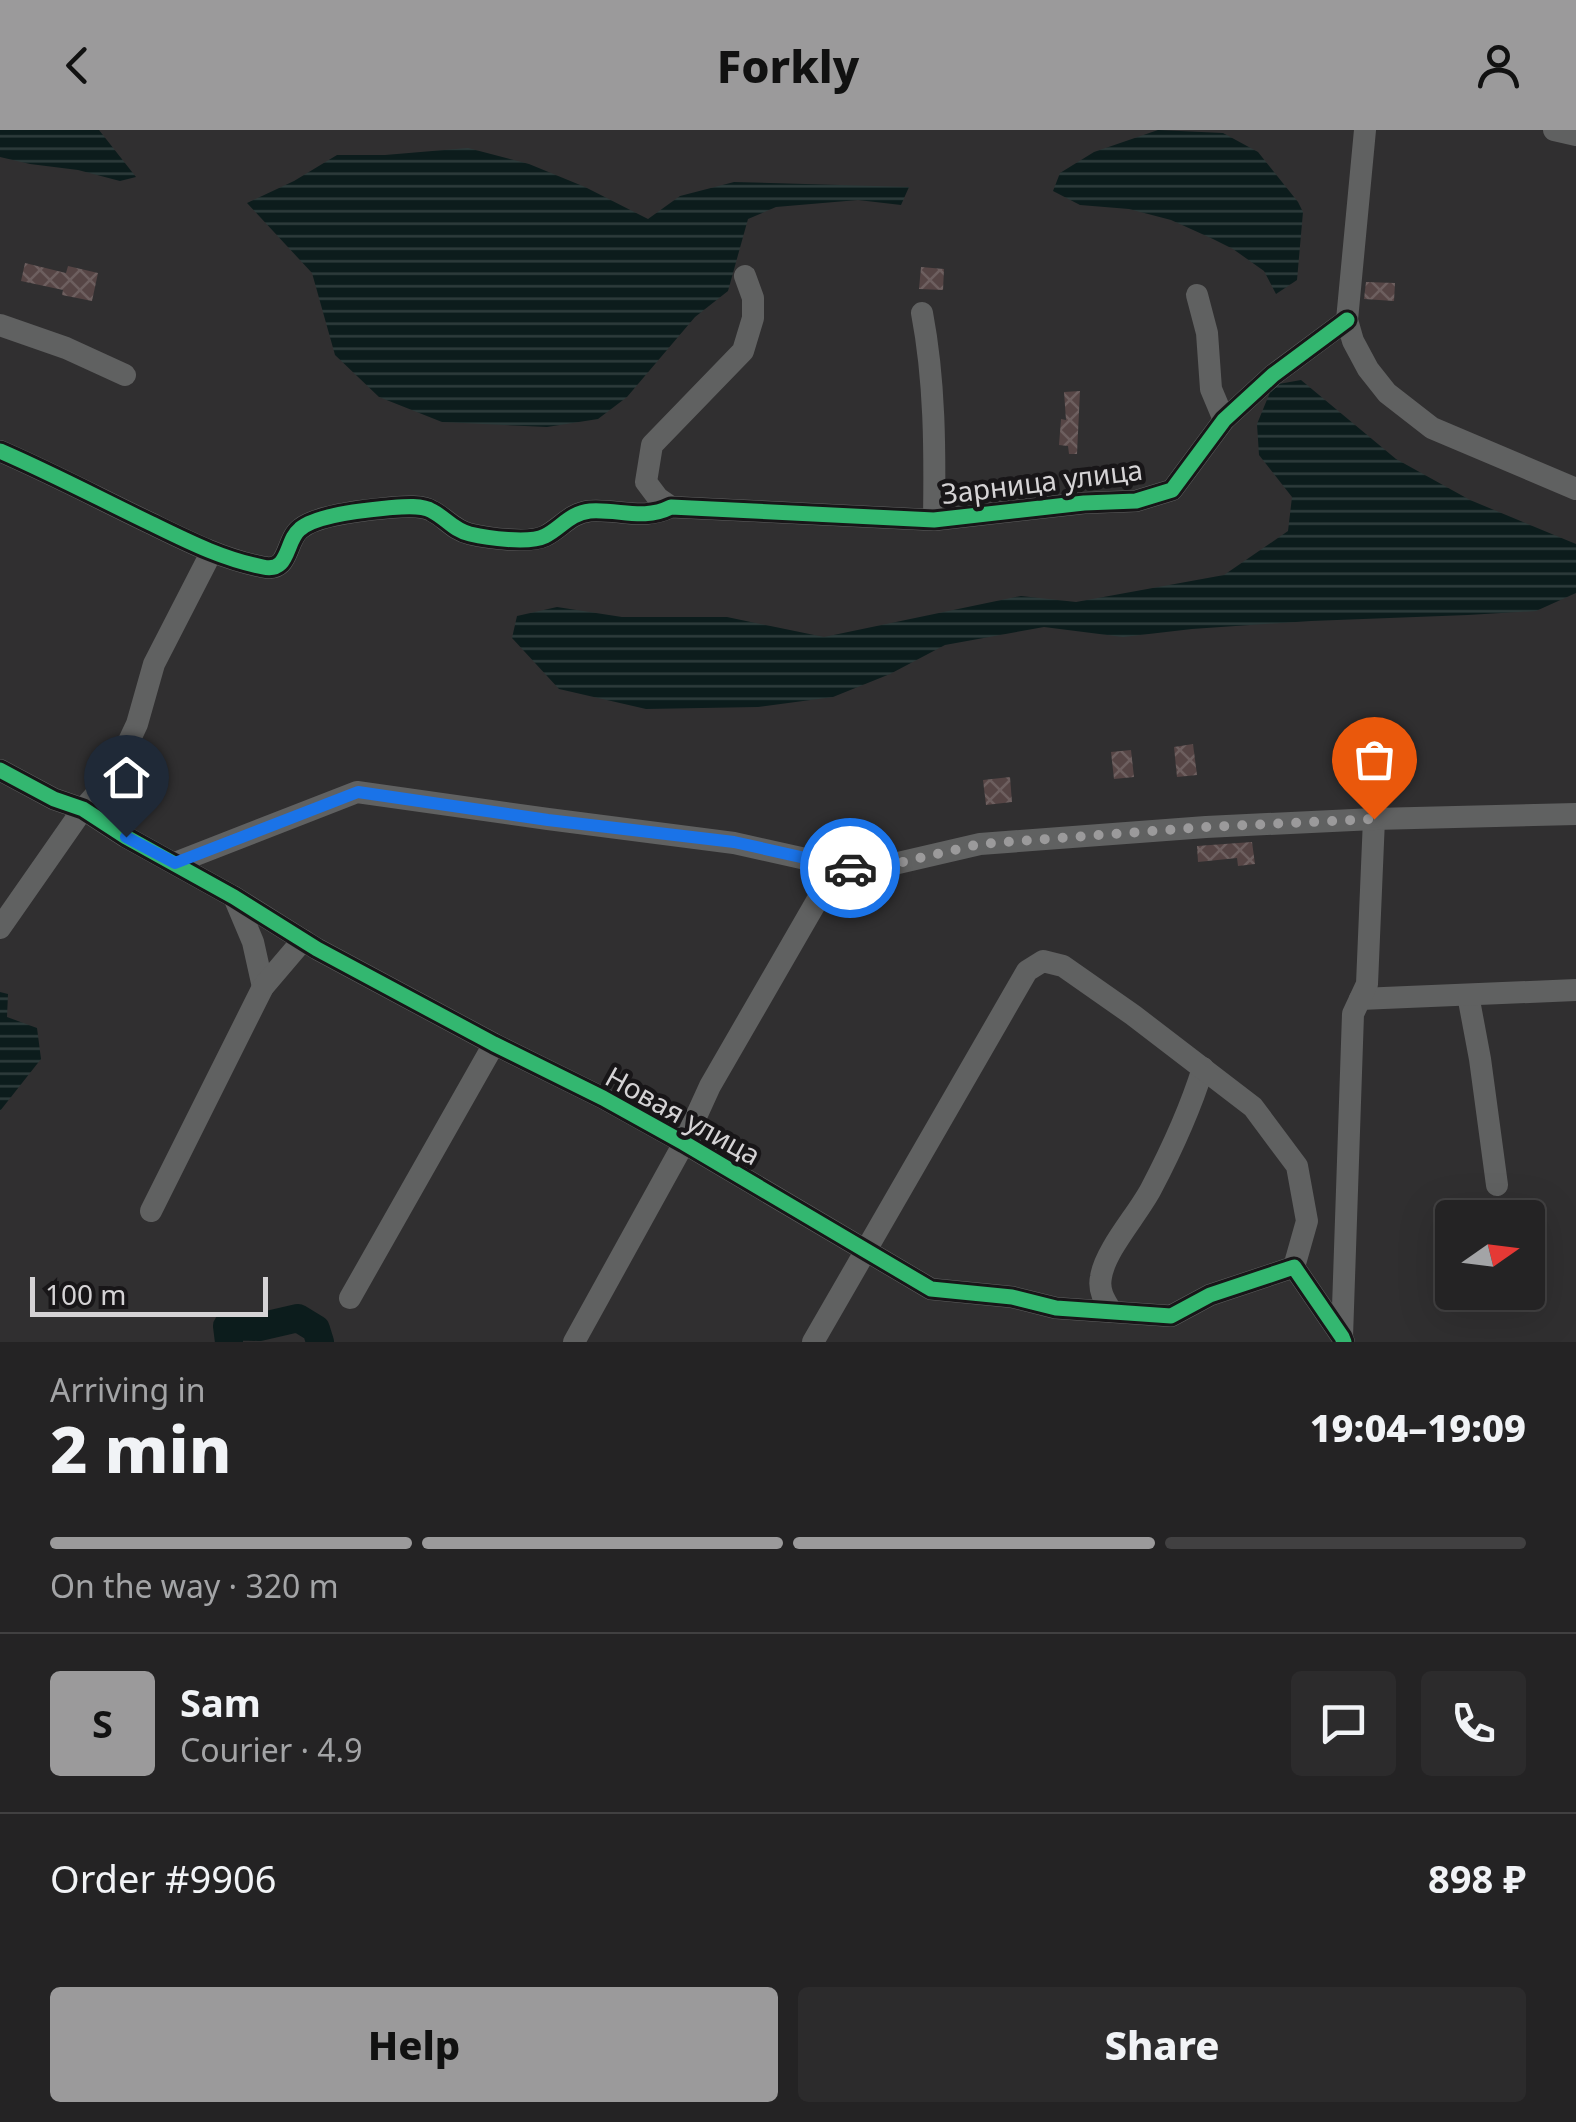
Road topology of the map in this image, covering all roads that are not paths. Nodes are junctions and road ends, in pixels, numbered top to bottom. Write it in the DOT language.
graph roads {
  1 [pos="1365,130"];
  2 [pos="1554,130"];
  3 [pos="1576,135"];
  4 [pos="745,276"];
  5 [pos="1197,294"];
  6 [pos="922,313"];
  7 [pos="1347,320"];
  8 [pos="0,325"];
  9 [pos="125,374"];
  10 [pos="1224,420"];
  11 [pos="0,451"];
  12 [pos="1576,489"];
  13 [pos="672,507"];
  14 [pos="934,520"];
  15 [pos="212,553"];
  16 [pos="0,770"];
  17 [pos="83,809"];
  18 [pos="1576,814"];
  19 [pos="1374,819"];
  20 [pos="175,863"];
  21 [pos="837,866"];
  22 [pos="234,897"];
  23 [pos="0,928"];
  24 [pos="303,940"];
  25 [pos="263,987"];
  26 [pos="1576,990"];
  27 [pos="1468,995"];
  28 [pos="1360,999"];
  29 [pos="494,1044"];
  30 [pos="1203,1068"];
  31 [pos="684,1143"];
  32 [pos="1497,1185"];
  33 [pos="151,1211"];
  34 [pos="865,1250"];
  35 [pos="1294,1267"];
  36 [pos="350,1298"];
  37 [pos="1112,1312"];
  38 [pos="1343,1339"];
  39 [pos="574,1342"];
  40 [pos="813,1342"];
  1 -- 7 [label="street"];
  2 -- 3 [label="street"];
  4 -- 13 [label="street"];
  5 -- 10 [label="street"];
  6 -- 14 [label="street"];
  7 -- 10 [label="street, Зарница улица"];
  7 -- 12 [label="street"];
  8 -- 9 [label="street"];
  10 -- 14 [label="street, Зарница улица"];
  11 -- 15 [label="street"];
  13 -- 14 [label="street, Зарница улица"];
  13 -- 15 [label="street, Зарница улица"];
  15 -- 17 [label="street"];
  16 -- 17 [label="street, Новая улица"];
  17 -- 20 [label="street, Новая улица"];
  17 -- 23 [label="street"];
  18 -- 19 [label="street"];
  19 -- 21 [label="street"];
  19 -- 28 [label="street"];
  20 -- 21 [label="street"];
  20 -- 22 [label="street, Новая улица"];
  21 -- 31 [label="street"];
  22 -- 24 [label="street, Новая улица"];
  22 -- 25 [label="street"];
  24 -- 25 [label="street"];
  24 -- 29 [label="street, Новая улица"];
  25 -- 33 [label="street"];
  26 -- 27 [label="street"];
  27 -- 28 [label="street"];
  27 -- 32 [label="street"];
  28 -- 38 [label="street"];
  29 -- 31 [label="street, Новая улица"];
  29 -- 36 [label="street"];
  30 -- 34 [label="street"];
  30 -- 35 [label="street"];
  30 -- 37 [label="street"];
  31 -- 34 [label="street, Новая улица"];
  31 -- 39 [label="street"];
  34 -- 37 [label="street, Новая улица"];
  34 -- 40 [label="street"];
  35 -- 37 [label="street, Новая улица"];
  35 -- 38 [label="street"];
}
